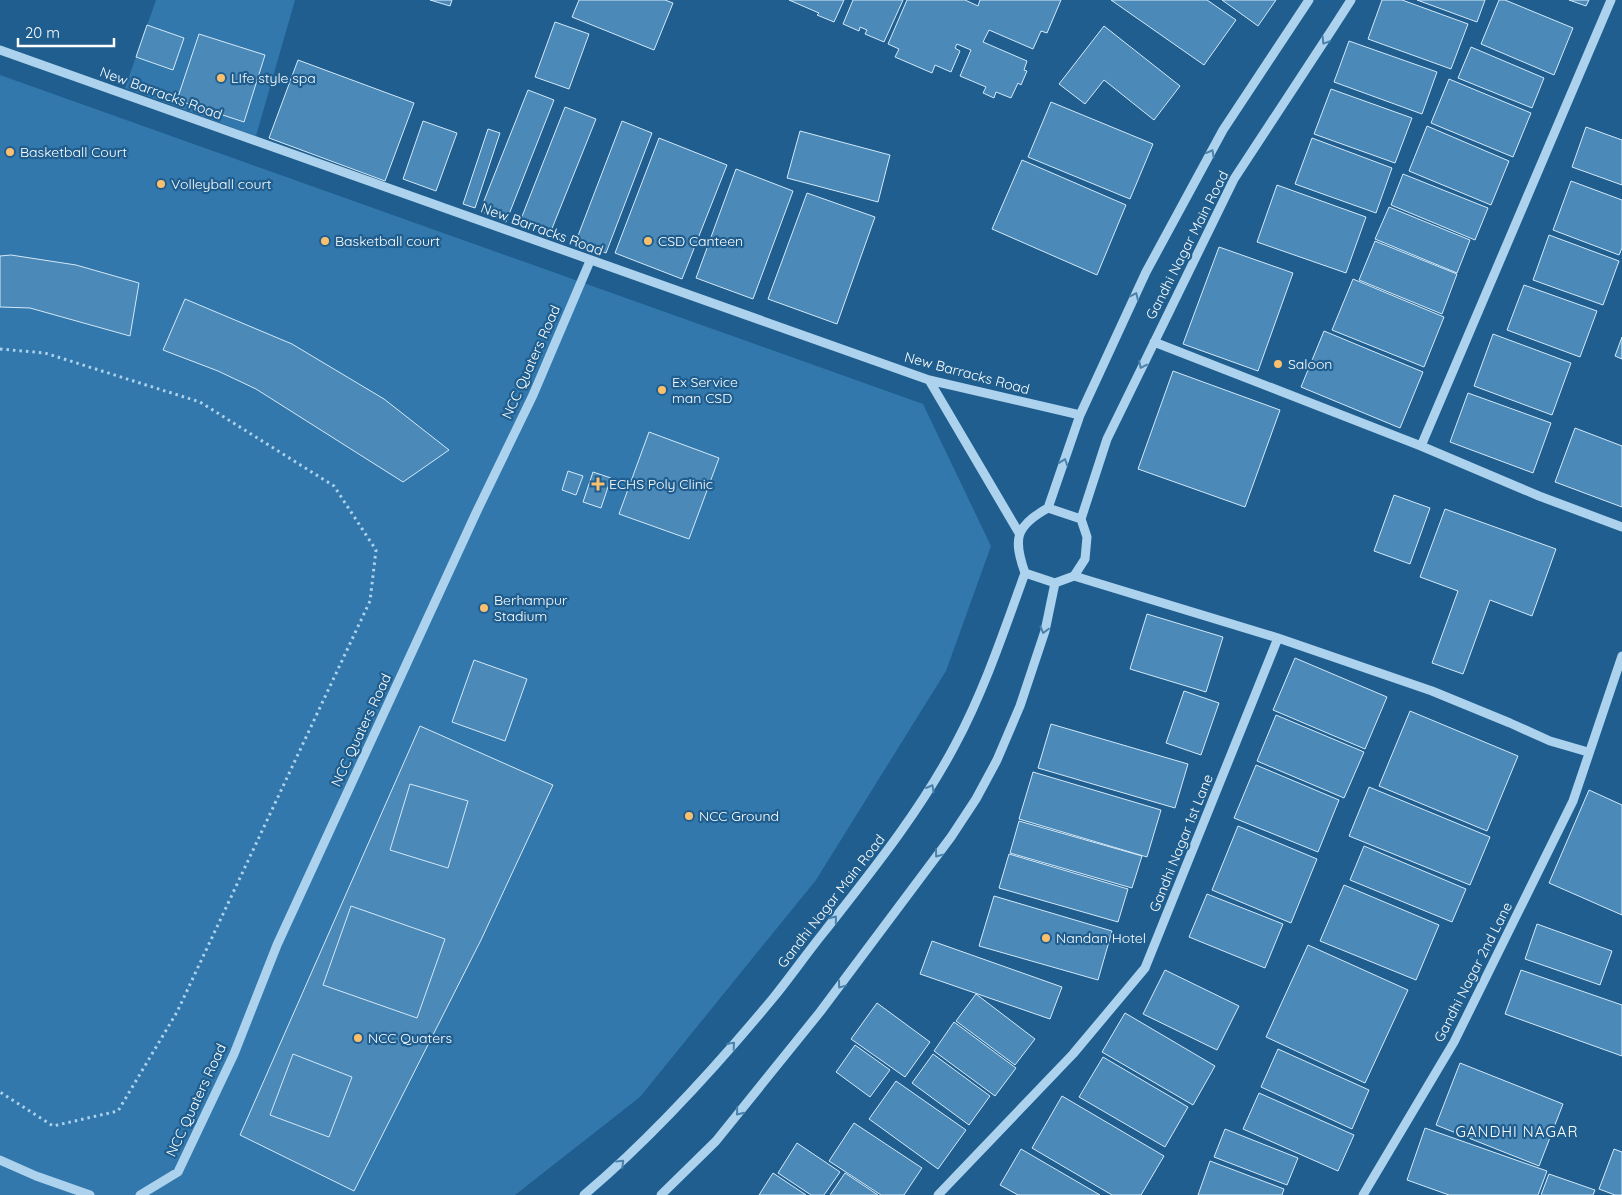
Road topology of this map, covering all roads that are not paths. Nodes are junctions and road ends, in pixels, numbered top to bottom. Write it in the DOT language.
graph roads {
  1 [pos="1309,0"];
  2 [pos="1350,0"];
  3 [pos="1611,0"];
  4 [pos="0,50"];
  5 [pos="590,261"];
  6 [pos="1154,342"];
  7 [pos="929,380"];
  8 [pos="1080,415"];
  9 [pos="1421,446"];
  10 [pos="1048,508"];
  11 [pos="1081,519"];
  12 [pos="1622,527"];
  13 [pos="1019,533"];
  14 [pos="1025,573"];
  15 [pos="1074,576"];
  16 [pos="1055,583"];
  17 [pos="1278,638"];
  18 [pos="1622,656"];
  19 [pos="1588,752"];
  20 [pos="0,1160"];
  21 [pos="90,1195"];
  22 [pos="140,1195"];
  23 [pos="584,1195"];
  24 [pos="662,1195"];
  25 [pos="938,1195"];
  26 [pos="1363,1195"];
  8 -- 1 [label="street, Gandhi Nagar Main Road, one-way"];
  2 -- 6 [label="street, Gandhi Nagar Main Road, one-way"];
  3 -- 9 [label="street"];
  4 -- 5 [label="street, New Barracks Road"];
  5 -- 7 [label="street, New Barracks Road"];
  5 -- 22 [label="street, NCC Quaters Road"];
  6 -- 9 [label="street"];
  6 -- 11 [label="street, Gandhi Nagar Main Road, one-way"];
  7 -- 8 [label="street, New Barracks Road"];
  7 -- 13 [label="street"];
  10 -- 8 [label="street, Gandhi Nagar Main Road, one-way"];
  9 -- 12 [label="street"];
  10 -- 11 [label="street"];
  10 -- 13 [label="street"];
  11 -- 15 [label="street"];
  13 -- 14 [label="street"];
  14 -- 16 [label="street"];
  23 -- 14 [label="street, Gandhi Nagar Main Road, one-way"];
  15 -- 16 [label="street"];
  15 -- 17 [label="street"];
  16 -- 24 [label="street, one-way"];
  17 -- 19 [label="street"];
  17 -- 25 [label="street, Gandhi Nagar 1st Lane"];
  18 -- 19 [label="street, Gandhi Nagar 2nd Lane"];
  19 -- 26 [label="street, Gandhi Nagar 2nd Lane"];
  20 -- 21 [label="street"];
}
